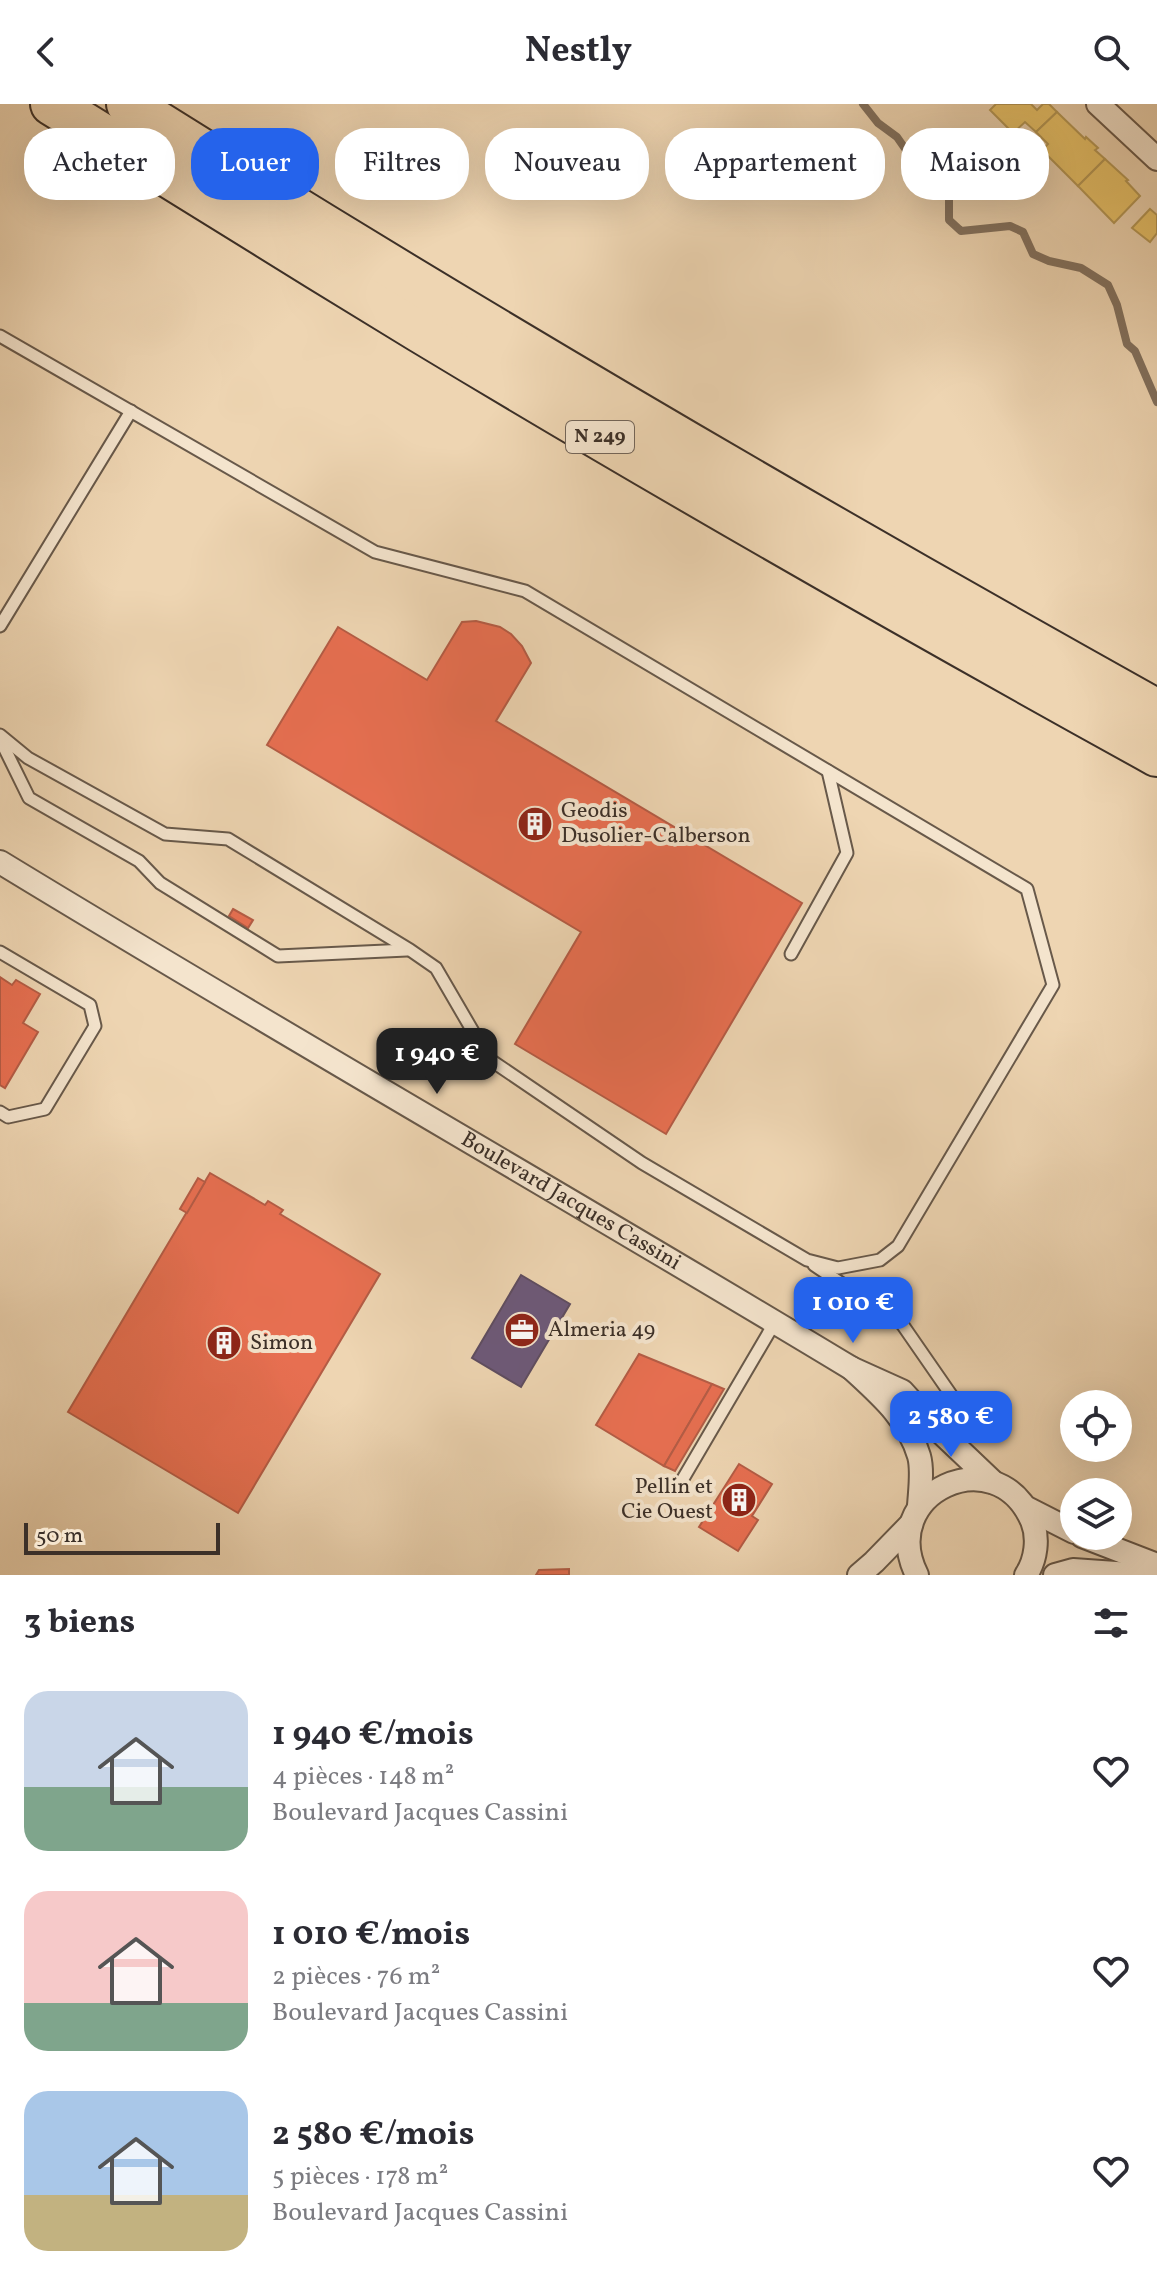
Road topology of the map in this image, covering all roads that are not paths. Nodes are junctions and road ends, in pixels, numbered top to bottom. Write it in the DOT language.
graph roads {
  1 [pos="52,104"];
  2 [pos="128,104"];
  3 [pos="1098,104"];
  4 [pos="1157,159"];
  5 [pos="0,336"];
  6 [pos="131,411"];
  7 [pos="0,626"];
  8 [pos="1157,711"];
  9 [pos="0,737"];
  10 [pos="1157,755"];
  11 [pos="828,771"];
  12 [pos="0,862"];
  13 [pos="410,950"];
  14 [pos="0,952"];
  15 [pos="791,954"];
  16 [pos="0,1112"];
  17 [pos="807,1260"];
  18 [pos="775,1322"];
  19 [pos="851,1368"];
  20 [pos="932,1424"];
  21 [pos="993,1482"];
  22 [pos="677,1489"];
  23 [pos="1025,1507"];
  24 [pos="915,1515"];
  25 [pos="1060,1525"];
  26 [pos="1118,1550"];
  27 [pos="1157,1565"];
  28 [pos="859,1575"];
  29 [pos="917,1575"];
  30 [pos="1026,1575"];
  31 [pos="1055,1575"];
  32 [pos="1144,1575"];
  1 -- 10 [label="highway, N 249"];
  2 -- 8 [label="highway, N 249"];
  3 -- 4 [label="street"];
  5 -- 6 [label="lane"];
  6 -- 7 [label="lane"];
  6 -- 11 [label="lane"];
  9 -- 13 [label="lane"];
  9 -- 13 [label="lane"];
  11 -- 15 [label="lane"];
  11 -- 17 [label="lane"];
  12 -- 18 [label="street, Boulevard Jacques Cassini"];
  13 -- 17 [label="lane"];
  14 -- 16 [label="lane"];
  17 -- 20 [label="lane"];
  18 -- 19 [label="street, Boulevard Jacques Cassini"];
  18 -- 22 [label="lane"];
  19 -- 20 [label="street, Boulevard Jacques Cassini"];
  19 -- 24 [label="street, Boulevard Jacques Cassini"];
  20 -- 21 [label="street, Boulevard Jacques Cassini"];
  21 -- 23 [label="street, Boulevard Jacques Cassini"];
  21 -- 24 [label="street"];
  23 -- 25 [label="street"];
  23 -- 30 [label="street"];
  24 -- 28 [label="street"];
  24 -- 29 [label="street, Boulevard Jacques Cassini"];
  26 -- 27 [label="street"];
  31 -- 32 [label="street"];
}
